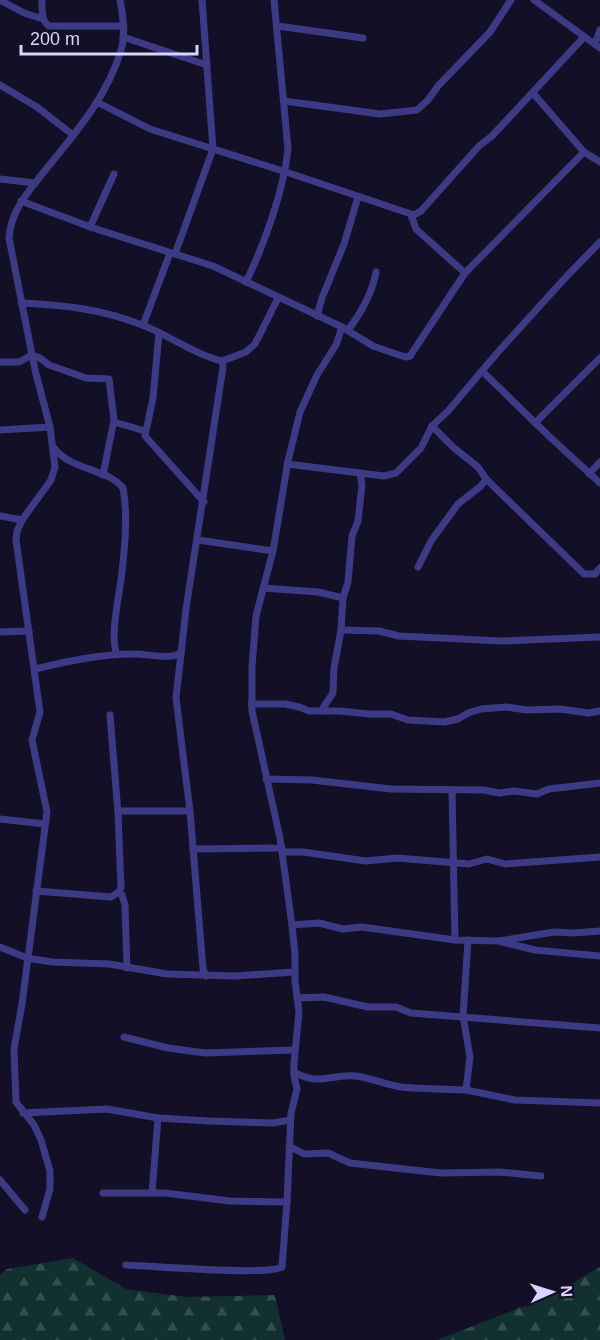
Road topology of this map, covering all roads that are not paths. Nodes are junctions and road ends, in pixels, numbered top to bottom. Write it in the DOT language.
graph roads {
  1 [pos="0,0"];
  2 [pos="42,0"];
  3 [pos="120,0"];
  4 [pos="202,0"];
  5 [pos="274,0"];
  6 [pos="511,0"];
  7 [pos="534,0"];
  8 [pos="43,19"];
  9 [pos="124,26"];
  10 [pos="278,26"];
  11 [pos="600,30"];
  12 [pos="123,37"];
  13 [pos="584,37"];
  14 [pos="363,38"];
  15 [pos="598,46"];
  16 [pos="207,65"];
  17 [pos="0,85"];
  18 [pos="533,93"];
  19 [pos="284,101"];
  20 [pos="97,102"];
  21 [pos="73,135"];
  22 [pos="213,149"];
  23 [pos="585,152"];
  24 [pos="600,162"];
  25 [pos="286,171"];
  26 [pos="114,174"];
  27 [pos="0,179"];
  28 [pos="35,183"];
  29 [pos="358,197"];
  30 [pos="21,201"];
  31 [pos="411,215"];
  32 [pos="90,227"];
  33 [pos="600,242"];
  34 [pos="172,254"];
  35 [pos="376,272"];
  36 [pos="465,273"];
  37 [pos="246,282"];
  38 [pos="278,298"];
  39 [pos="21,303"];
  40 [pos="317,316"];
  41 [pos="143,325"];
  42 [pos="345,328"];
  43 [pos="159,333"];
  44 [pos="32,355"];
  45 [pos="600,358"];
  46 [pos="222,361"];
  47 [pos="0,362"];
  48 [pos="483,372"];
  49 [pos="114,422"];
  50 [pos="535,423"];
  51 [pos="432,426"];
  52 [pos="50,427"];
  53 [pos="0,430"];
  54 [pos="145,431"];
  55 [pos="58,458"];
  56 [pos="600,462"];
  57 [pos="287,464"];
  58 [pos="360,473"];
  59 [pos="589,474"];
  60 [pos="103,476"];
  61 [pos="486,479"];
  62 [pos="600,483"];
  63 [pos="204,502"];
  64 [pos="0,516"];
  65 [pos="22,520"];
  66 [pos="198,540"];
  67 [pos="273,551"];
  68 [pos="418,567"];
  69 [pos="600,568"];
  70 [pos="263,588"];
  71 [pos="343,598"];
  72 [pos="341,630"];
  73 [pos="29,631"];
  74 [pos="0,632"];
  75 [pos="600,637"];
  76 [pos="117,654"];
  77 [pos="178,657"];
  78 [pos="35,669"];
  79 [pos="251,704"];
  80 [pos="321,711"];
  81 [pos="600,711"];
  82 [pos="110,715"];
  83 [pos="267,779"];
  84 [pos="600,783"];
  85 [pos="452,790"];
  86 [pos="118,811"];
  87 [pos="190,811"];
  88 [pos="0,819"];
  89 [pos="45,824"];
  90 [pos="193,849"];
  91 [pos="282,850"];
  92 [pos="600,857"];
  93 [pos="455,863"];
  94 [pos="36,891"];
  95 [pos="119,892"];
  96 [pos="292,925"];
  97 [pos="600,931"];
  98 [pos="455,940"];
  99 [pos="468,940"];
  100 [pos="499,941"];
  101 [pos="0,947"];
  102 [pos="600,956"];
  103 [pos="27,958"];
  104 [pos="128,968"];
  105 [pos="295,972"];
  106 [pos="202,973"];
  107 [pos="297,998"];
  108 [pos="463,1016"];
  109 [pos="600,1028"];
  110 [pos="124,1037"];
  111 [pos="295,1050"];
  112 [pos="294,1072"];
  113 [pos="466,1090"];
  114 [pos="600,1103"];
  115 [pos="23,1113"];
  116 [pos="158,1118"];
  117 [pos="290,1120"];
  118 [pos="289,1146"];
  119 [pos="541,1176"];
  120 [pos="0,1180"];
  121 [pos="152,1192"];
  122 [pos="103,1193"];
  123 [pos="287,1202"];
  124 [pos="25,1210"];
  125 [pos="42,1217"];
  126 [pos="126,1265"];
  1 -- 8 [label="street"];
  2 -- 8 [label="street"];
  3 -- 9 [label="street"];
  4 -- 16 [label="street"];
  5 -- 10 [label="street"];
  6 -- 19 [label="street"];
  7 -- 13 [label="street"];
  8 -- 9 [label="street"];
  9 -- 12 [label="street"];
  10 -- 14 [label="street"];
  10 -- 19 [label="street"];
  11 -- 15 [label="street"];
  12 -- 16 [label="street"];
  12 -- 20 [label="street"];
  13 -- 15 [label="street"];
  13 -- 18 [label="street"];
  16 -- 22 [label="street"];
  17 -- 21 [label="street"];
  18 -- 23 [label="street"];
  18 -- 31 [label="street"];
  19 -- 25 [label="street"];
  20 -- 21 [label="street"];
  20 -- 22 [label="street"];
  21 -- 28 [label="street"];
  22 -- 25 [label="street"];
  22 -- 34 [label="street"];
  23 -- 24 [label="street"];
  23 -- 36 [label="street"];
  25 -- 29 [label="street"];
  25 -- 37 [label="street"];
  26 -- 32 [label="street"];
  27 -- 28 [label="street"];
  28 -- 30 [label="street"];
  29 -- 31 [label="street"];
  29 -- 40 [label="street"];
  30 -- 32 [label="street"];
  30 -- 39 [label="street"];
  31 -- 36 [label="street"];
  32 -- 34 [label="street"];
  33 -- 48 [label="street"];
  34 -- 37 [label="street"];
  34 -- 41 [label="street"];
  35 -- 42 [label="street"];
  36 -- 42 [label="street"];
  37 -- 38 [label="street"];
  38 -- 40 [label="street"];
  38 -- 46 [label="street"];
  39 -- 41 [label="street"];
  39 -- 44 [label="street"];
  40 -- 42 [label="street"];
  41 -- 43 [label="street"];
  42 -- 57 [label="street"];
  43 -- 46 [label="street"];
  43 -- 54 [label="street"];
  44 -- 47 [label="street"];
  44 -- 49 [label="street"];
  44 -- 52 [label="street"];
  45 -- 50 [label="street"];
  46 -- 63 [label="street"];
  48 -- 50 [label="street"];
  48 -- 51 [label="street"];
  49 -- 54 [label="street"];
  49 -- 60 [label="street"];
  50 -- 59 [label="street"];
  51 -- 58 [label="street"];
  51 -- 61 [label="street"];
  52 -- 53 [label="street"];
  52 -- 55 [label="street"];
  54 -- 63 [label="street"];
  55 -- 60 [label="street"];
  55 -- 65 [label="street"];
  56 -- 59 [label="street"];
  57 -- 58 [label="street"];
  57 -- 67 [label="street"];
  58 -- 71 [label="street"];
  59 -- 62 [label="street"];
  60 -- 76 [label="street"];
  61 -- 68 [label="street"];
  61 -- 69 [label="street"];
  63 -- 66 [label="street"];
  64 -- 65 [label="street"];
  65 -- 73 [label="street"];
  66 -- 67 [label="street"];
  66 -- 77 [label="street"];
  67 -- 70 [label="street"];
  70 -- 71 [label="street"];
  70 -- 79 [label="street"];
  71 -- 72 [label="street"];
  72 -- 75 [label="street"];
  72 -- 80 [label="street"];
  73 -- 74 [label="street"];
  73 -- 78 [label="street"];
  76 -- 77 [label="street"];
  76 -- 78 [label="street"];
  77 -- 87 [label="street"];
  78 -- 89 [label="street"];
  79 -- 80 [label="street"];
  79 -- 83 [label="street"];
  80 -- 81 [label="street"];
  82 -- 86 [label="street"];
  83 -- 85 [label="street"];
  83 -- 91 [label="street"];
  84 -- 85 [label="street"];
  85 -- 93 [label="street"];
  86 -- 87 [label="street"];
  86 -- 95 [label="street"];
  87 -- 90 [label="street"];
  88 -- 89 [label="street"];
  89 -- 94 [label="street"];
  90 -- 91 [label="street"];
  90 -- 106 [label="street"];
  91 -- 93 [label="street"];
  91 -- 96 [label="street"];
  92 -- 93 [label="street"];
  93 -- 98 [label="street"];
  94 -- 95 [label="street"];
  94 -- 103 [label="street"];
  95 -- 104 [label="street"];
  96 -- 98 [label="street"];
  96 -- 105 [label="street"];
  97 -- 100 [label="street"];
  98 -- 99 [label="street"];
  99 -- 100 [label="street"];
  99 -- 108 [label="street"];
  100 -- 102 [label="street"];
  101 -- 103 [label="street"];
  103 -- 104 [label="street"];
  103 -- 115 [label="street"];
  104 -- 106 [label="street"];
  105 -- 106 [label="street"];
  105 -- 107 [label="street"];
  107 -- 108 [label="street"];
  107 -- 111 [label="street"];
  108 -- 109 [label="street"];
  108 -- 113 [label="street"];
  110 -- 111 [label="street"];
  111 -- 112 [label="street"];
  112 -- 113 [label="street"];
  112 -- 117 [label="street"];
  113 -- 114 [label="street"];
  115 -- 116 [label="street"];
  115 -- 125 [label="street"];
  116 -- 117 [label="street"];
  116 -- 121 [label="street"];
  117 -- 118 [label="street"];
  118 -- 119 [label="street"];
  118 -- 123 [label="street"];
  120 -- 124 [label="street"];
  121 -- 122 [label="street"];
  121 -- 123 [label="street"];
  123 -- 126 [label="street"];
}
